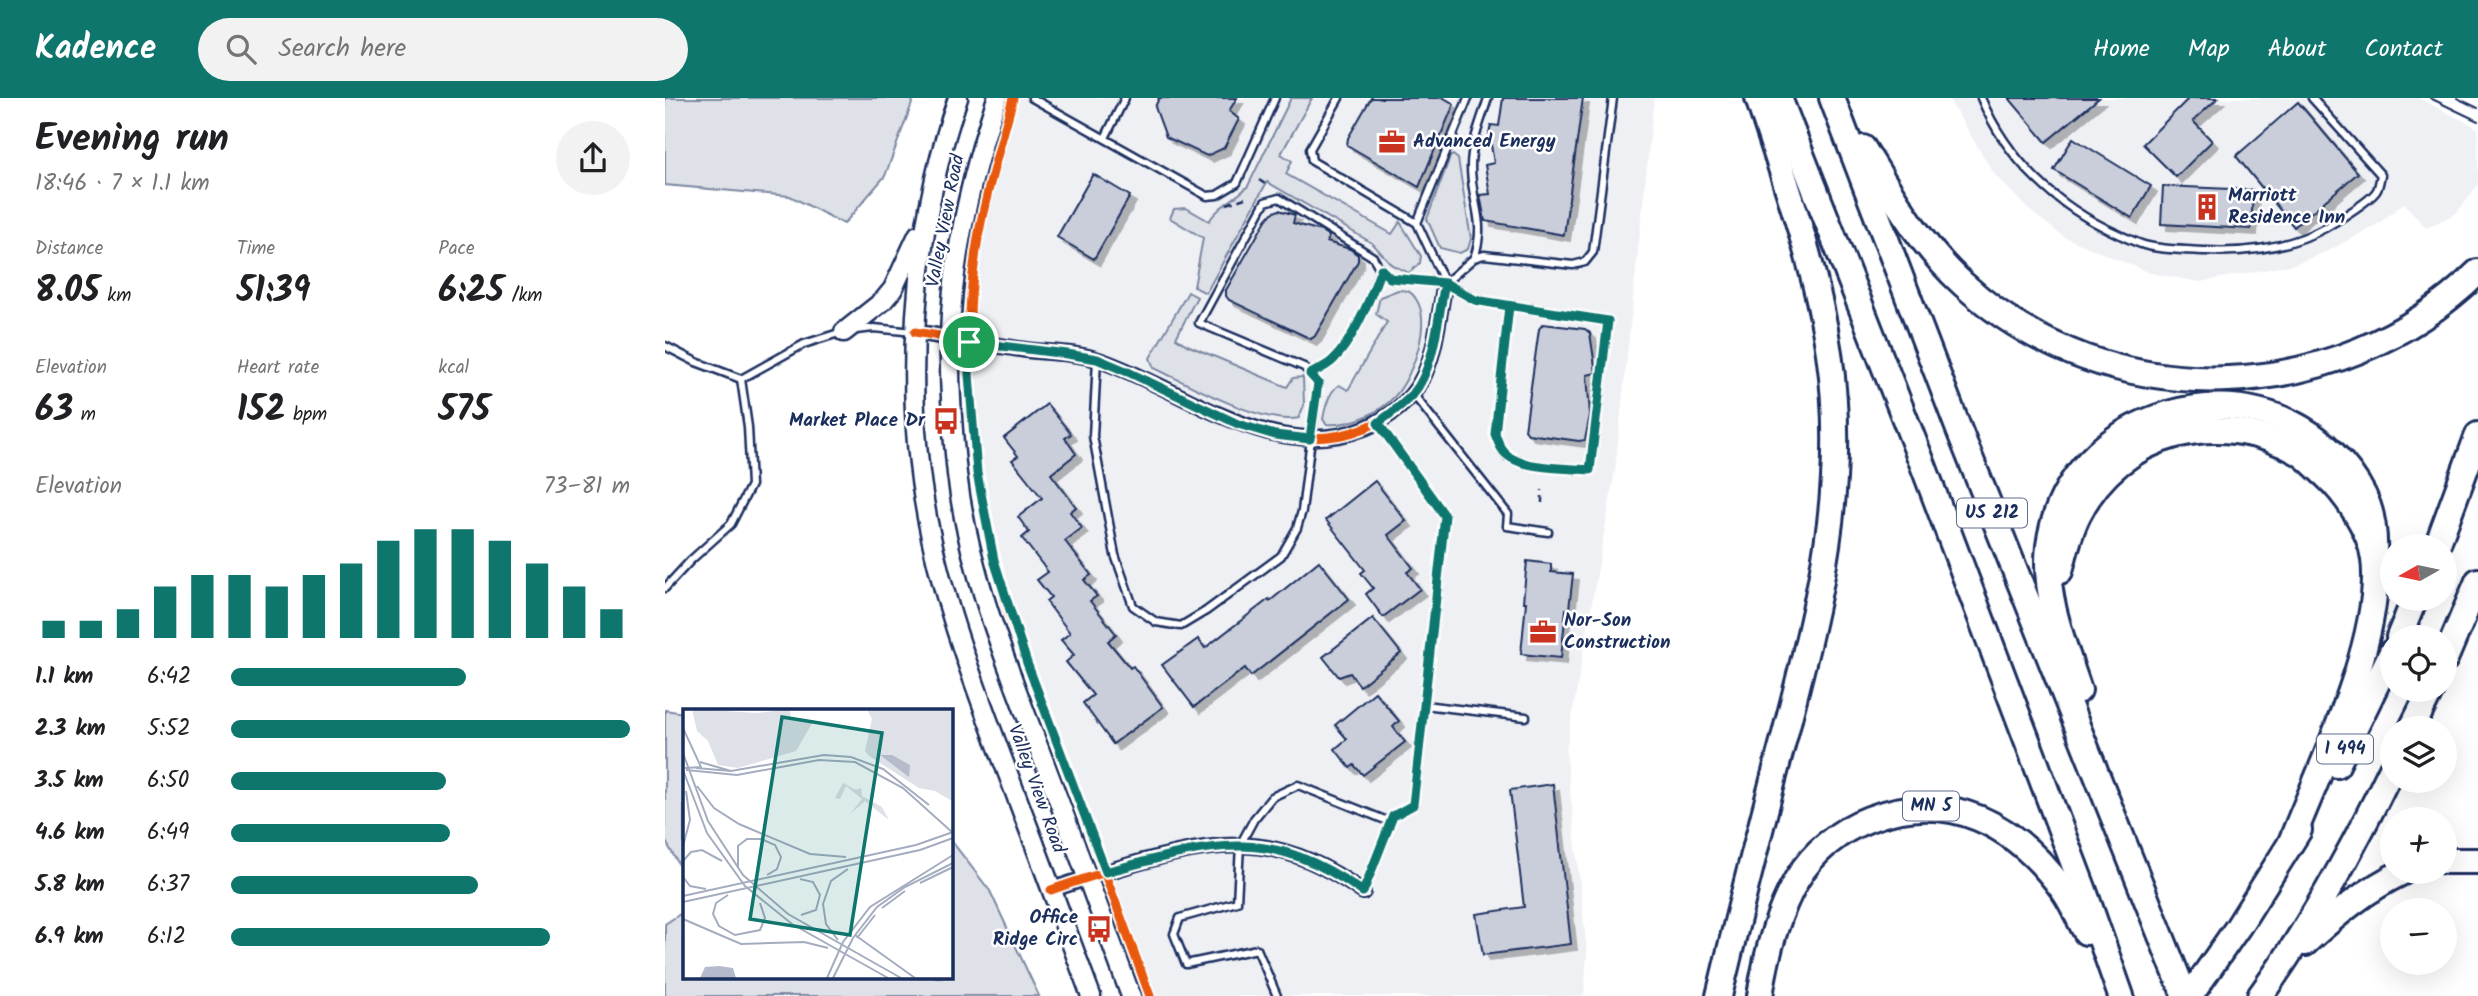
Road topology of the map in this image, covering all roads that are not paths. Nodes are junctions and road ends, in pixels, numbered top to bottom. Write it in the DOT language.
graph roads {
  1 [pos="958,98"];
  2 [pos="997,98"];
  3 [pos="1033,98"];
  4 [pos="1125,98"];
  5 [pos="1275,98"];
  6 [pos="1339,98"];
  7 [pos="1468,98"];
  8 [pos="1488,98"];
  9 [pos="1613,98"];
  10 [pos="1758,98"];
  11 [pos="1779,98"];
  12 [pos="1832,98"];
  13 [pos="1839,98"];
  14 [pos="1981,98"];
  15 [pos="2312,98"];
  16 [pos="1105,138"];
  17 [pos="929,206"];
  18 [pos="1417,223"];
  19 [pos="1474,258"];
  20 [pos="1381,269"];
  21 [pos="2478,272"];
  22 [pos="1445,283"];
  23 [pos="1509,306"];
  24 [pos="844,331"];
  25 [pos="915,332"];
  26 [pos="950,338"];
  27 [pos="665,346"];
  28 [pos="1097,359"];
  29 [pos="1310,374"];
  30 [pos="741,379"];
  31 [pos="1413,394"];
  32 [pos="1378,423"];
  33 [pos="2478,435"];
  34 [pos="1310,439"];
  35 [pos="1548,532"];
  36 [pos="2441,534"];
  37 [pos="2478,581"];
  38 [pos="665,588"];
  39 [pos="2457,631"];
  40 [pos="2380,676"];
  41 [pos="1424,705"];
  42 [pos="1526,718"];
  43 [pos="2380,793"];
  44 [pos="1390,822"];
  45 [pos="2291,842"];
  46 [pos="1240,845"];
  47 [pos="2457,861"];
  48 [pos="2478,861"];
  49 [pos="1087,877"];
  50 [pos="2380,882"];
  51 [pos="1051,890"];
  52 [pos="1363,892"];
  53 [pos="2157,927"];
  54 [pos="2286,960"];
  55 [pos="2262,994"];
  56 [pos="1091,996"];
  57 [pos="1131,996"];
  58 [pos="1277,996"];
  59 [pos="1719,996"];
  60 [pos="1760,996"];
  61 [pos="2120,996"];
  62 [pos="2185,996"];
  63 [pos="2190,996"];
  1 -- 17 [label="main road, Valley View Road"];
  2 -- 26 [label="main road, Valley View Road"];
  3 -- 16 [label="lane"];
  4 -- 16 [label="lane"];
  5 -- 16 [label="lane"];
  6 -- 18 [label="lane"];
  7 -- 18 [label="lane"];
  8 -- 19 [label="lane"];
  9 -- 19 [label="lane"];
  10 -- 59 [label="highway"];
  11 -- 61 [label="highway, US 212"];
  12 -- 53 [label="highway, US 212"];
  13 -- 21 [label="highway"];
  14 -- 15 [label="lane"];
  17 -- 24 [label="main road"];
  17 -- 25 [label="main road, Valley View Road"];
  18 -- 22 [label="lane"];
  19 -- 22 [label="lane"];
  20 -- 22 [label="lane"];
  20 -- 29 [label="lane"];
  20 -- 29 [label="lane"];
  22 -- 23 [label="lane"];
  22 -- 31 [label="street"];
  23 -- 23 [label="lane"];
  24 -- 25 [label="lane"];
  24 -- 30 [label="lane"];
  25 -- 26 [label="street"];
  25 -- 51 [label="main road, Valley View Road"];
  26 -- 28 [label="street"];
  26 -- 49 [label="main road, Valley View Road"];
  27 -- 30 [label="lane"];
  28 -- 34 [label="street"];
  28 -- 34 [label="lane"];
  29 -- 34 [label="lane"];
  30 -- 38 [label="lane"];
  31 -- 32 [label="street"];
  31 -- 35 [label="lane"];
  32 -- 34 [label="street"];
  32 -- 41 [label="lane"];
  33 -- 36 [label="highway"];
  37 -- 39 [label="highway"];
  40 -- 45 [label="highway, I 494"];
  41 -- 42 [label="lane"];
  41 -- 44 [label="lane"];
  43 -- 54 [label="highway, I 494"];
  44 -- 46 [label="lane"];
  44 -- 52 [label="lane"];
  45 -- 53 [label="highway"];
  45 -- 63 [label="highway, I 494"];
  46 -- 49 [label="street"];
  46 -- 52 [label="street"];
  46 -- 58 [label="lane"];
  47 -- 48 [label="highway"];
  49 -- 51 [label="street"];
  49 -- 57 [label="main road, Valley View Road"];
  50 -- 54 [label="highway"];
  51 -- 56 [label="main road, Valley View Road"];
  53 -- 62 [label="highway, US 212"];
  54 -- 55 [label="highway, I 494"];
  60 -- 61 [label="highway, MN 5"];
}
